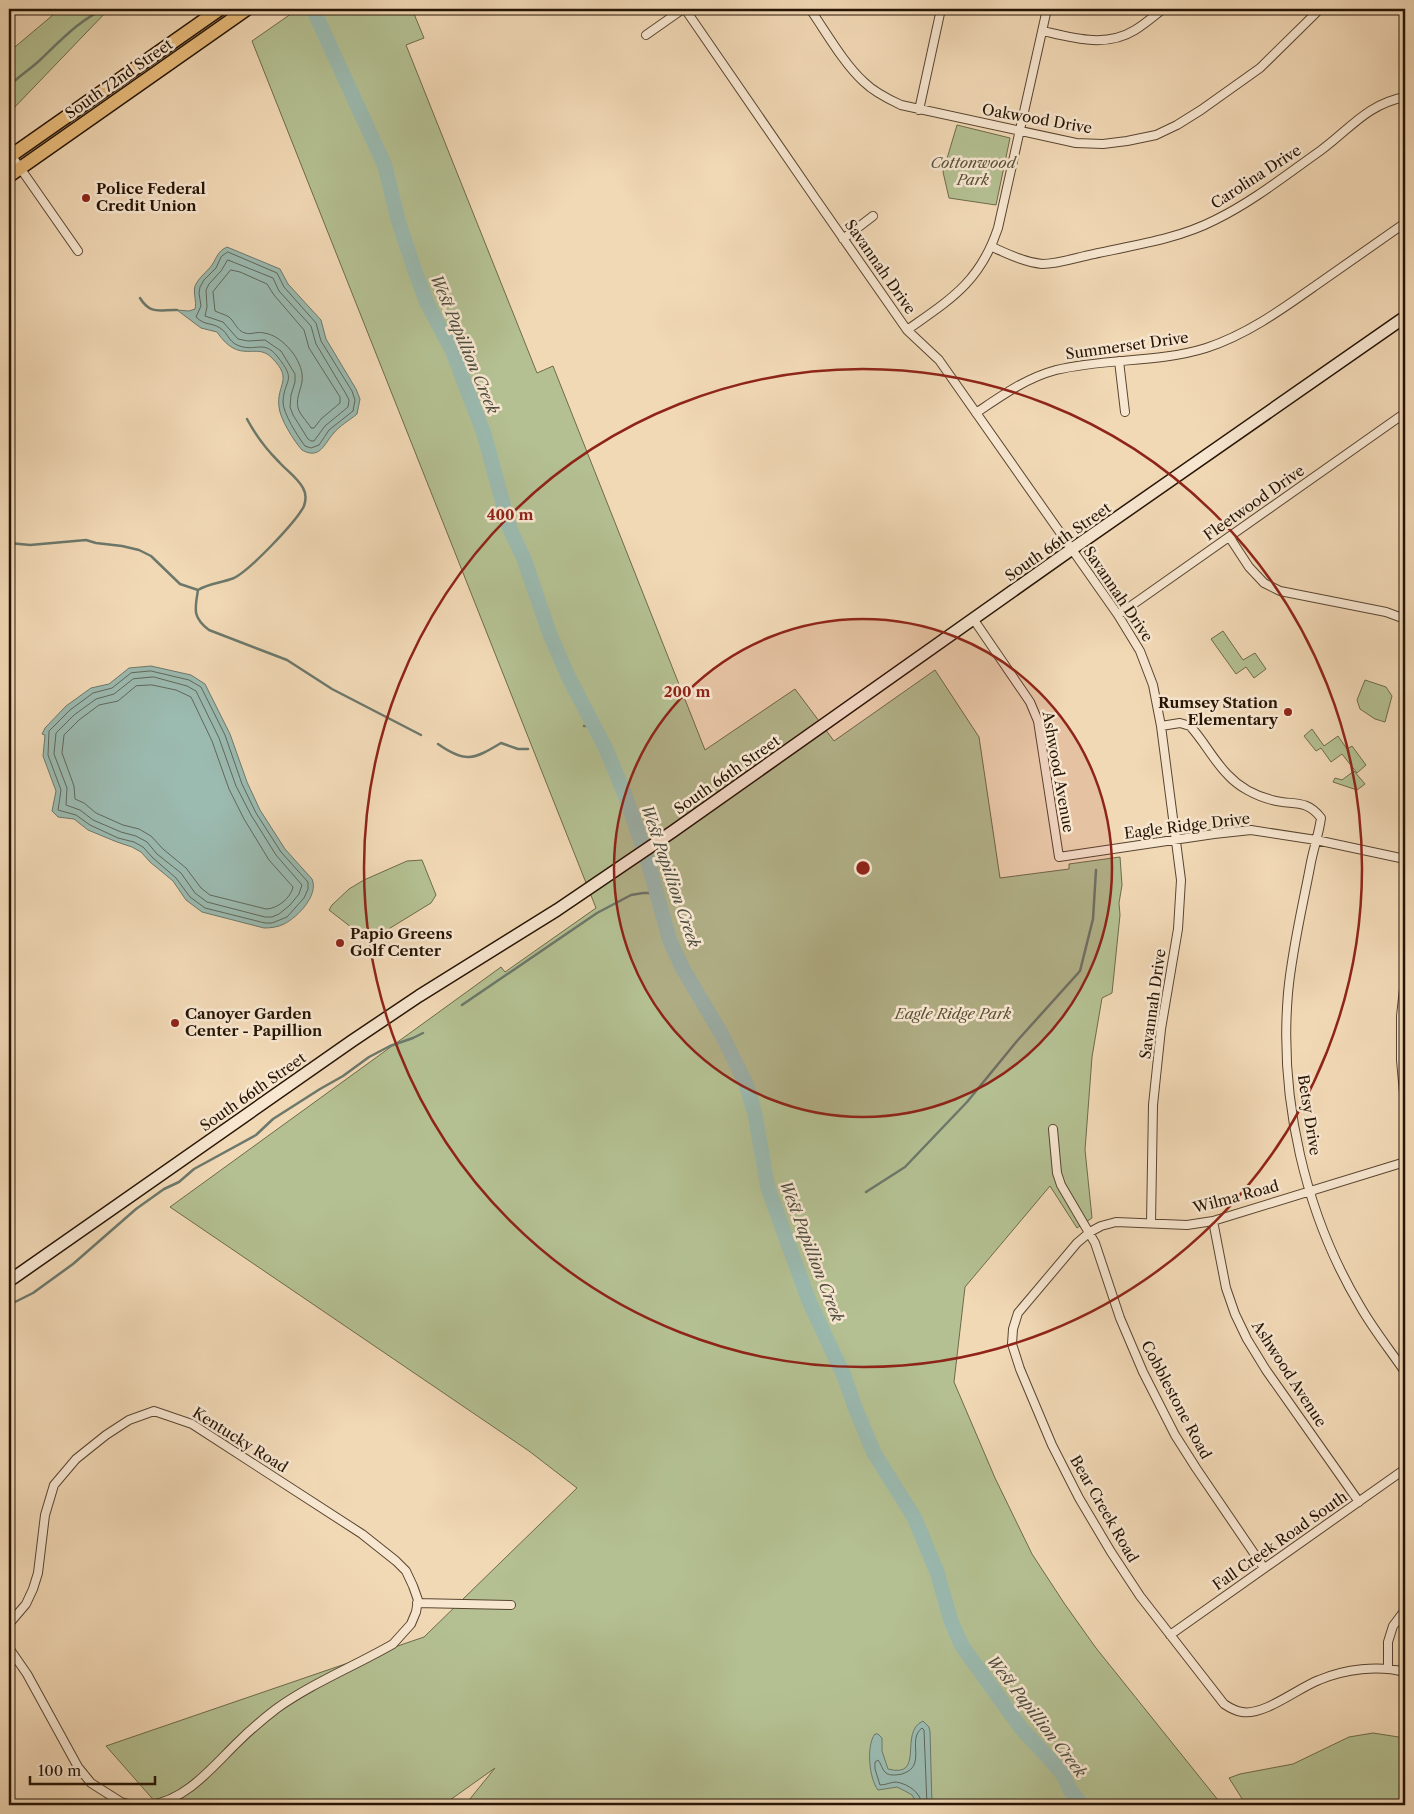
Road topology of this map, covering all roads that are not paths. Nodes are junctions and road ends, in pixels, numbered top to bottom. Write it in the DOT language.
graph roads {
  1 [pos="220,9"];
  2 [pos="247,9"];
  3 [pos="684,9"];
  4 [pos="810,9"];
  5 [pos="942,9"];
  6 [pos="1047,9"];
  7 [pos="1164,9"];
  8 [pos="1320,9"];
  9 [pos="1043,31"];
  10 [pos="646,35"];
  11 [pos="1405,97"];
  12 [pos="919,110"];
  13 [pos="1019,130"];
  14 [pos="9,141"];
  15 [pos="10,154"];
  16 [pos="21,167"];
  17 [pos="9,176"];
  18 [pos="873,216"];
  19 [pos="1405,223"];
  20 [pos="843,239"];
  21 [pos="992,247"];
  22 [pos="78,251"];
  23 [pos="1405,317"];
  24 [pos="908,330"];
  25 [pos="1120,361"];
  26 [pos="1125,412"];
  27 [pos="976,413"];
  28 [pos="1405,414"];
  29 [pos="1230,538"];
  30 [pos="1072,549"];
  31 [pos="1118,615"];
  32 [pos="1405,619"];
  33 [pos="974,620"];
  34 [pos="1161,726"];
  35 [pos="1176,840"];
  36 [pos="1316,840"];
  37 [pos="1059,857"];
  38 [pos="1405,859"];
  39 [pos="1405,980"];
  40 [pos="1405,1104"];
  41 [pos="1053,1129"];
  42 [pos="1405,1162"];
  43 [pos="1310,1190"];
  44 [pos="1213,1221"];
  45 [pos="1152,1223"];
  46 [pos="1090,1232"];
  47 [pos="9,1281"];
  48 [pos="1036,1290"];
  49 [pos="1405,1372"];
  50 [pos="1405,1469"];
  51 [pos="1359,1502"];
  52 [pos="1264,1568"];
  53 [pos="417,1604"];
  54 [pos="511,1605"];
  55 [pos="1405,1610"];
  56 [pos="9,1624"];
  57 [pos="1170,1635"];
  58 [pos="9,1648"];
  59 [pos="1388,1669"];
  60 [pos="1405,1672"];
  61 [pos="131,1805"];
  62 [pos="150,1805"];
  1 -- 15 [label="main road, South 72nd Street"];
  2 -- 16 [label="main road, South 72nd Street"];
  3 -- 10 [label="street"];
  3 -- 20 [label="street, Savannah Drive"];
  4 -- 12 [label="street, Oakwood Drive"];
  5 -- 12 [label="street"];
  6 -- 9 [label="street"];
  7 -- 9 [label="street"];
  8 -- 13 [label="street, Oakwood Drive"];
  9 -- 13 [label="street"];
  11 -- 21 [label="street, Carolina Drive"];
  12 -- 13 [label="street, Oakwood Drive"];
  13 -- 21 [label="street"];
  14 -- 15 [label="street"];
  15 -- 16 [label="street"];
  16 -- 17 [label="main road, South 72nd Street"];
  16 -- 22 [label="street"];
  18 -- 20 [label="street"];
  19 -- 25 [label="street, Summerset Drive"];
  20 -- 24 [label="street, Savannah Drive"];
  21 -- 24 [label="street"];
  23 -- 30 [label="street, South 66th Street"];
  24 -- 27 [label="street, Savannah Drive"];
  25 -- 26 [label="street"];
  25 -- 27 [label="street, Summerset Drive"];
  27 -- 30 [label="street, Savannah Drive"];
  28 -- 29 [label="street, Fleetwood Drive"];
  29 -- 31 [label="street, Fleetwood Drive"];
  29 -- 32 [label="street"];
  30 -- 31 [label="street, Savannah Drive"];
  30 -- 33 [label="street, South 66th Street"];
  31 -- 34 [label="street, Savannah Drive"];
  33 -- 37 [label="street, Ashwood Avenue"];
  33 -- 47 [label="street, South 66th Street"];
  34 -- 35 [label="street, Savannah Drive"];
  34 -- 36 [label="street, Betsy Drive"];
  35 -- 36 [label="street, Eagle Ridge Drive"];
  35 -- 37 [label="street, Eagle Ridge Drive"];
  35 -- 45 [label="street, Savannah Drive"];
  36 -- 38 [label="street, Eagle Ridge Drive"];
  36 -- 43 [label="street, Betsy Drive"];
  39 -- 40 [label="street"];
  41 -- 46 [label="street, Cobblestone Road"];
  42 -- 43 [label="street, Wilma Road"];
  43 -- 44 [label="street, Wilma Road"];
  43 -- 49 [label="street, Betsy Drive"];
  44 -- 45 [label="street, Wilma Road"];
  44 -- 51 [label="street, Ashwood Avenue"];
  45 -- 46 [label="street, Wilma Road"];
  46 -- 48 [label="street, Wilma Road"];
  46 -- 52 [label="street, Cobblestone Road"];
  48 -- 57 [label="street, Bear Creek Road"];
  50 -- 51 [label="street, Fall Creek Road South"];
  51 -- 52 [label="street, Fall Creek Road South"];
  52 -- 57 [label="street, Fall Creek Road South"];
  53 -- 54 [label="street"];
  53 -- 56 [label="street, Kentucky Road"];
  53 -- 62 [label="street"];
  55 -- 59 [label="street"];
  57 -- 59 [label="street, Bear Creek Road"];
  58 -- 61 [label="street"];
  59 -- 60 [label="street"];
}
